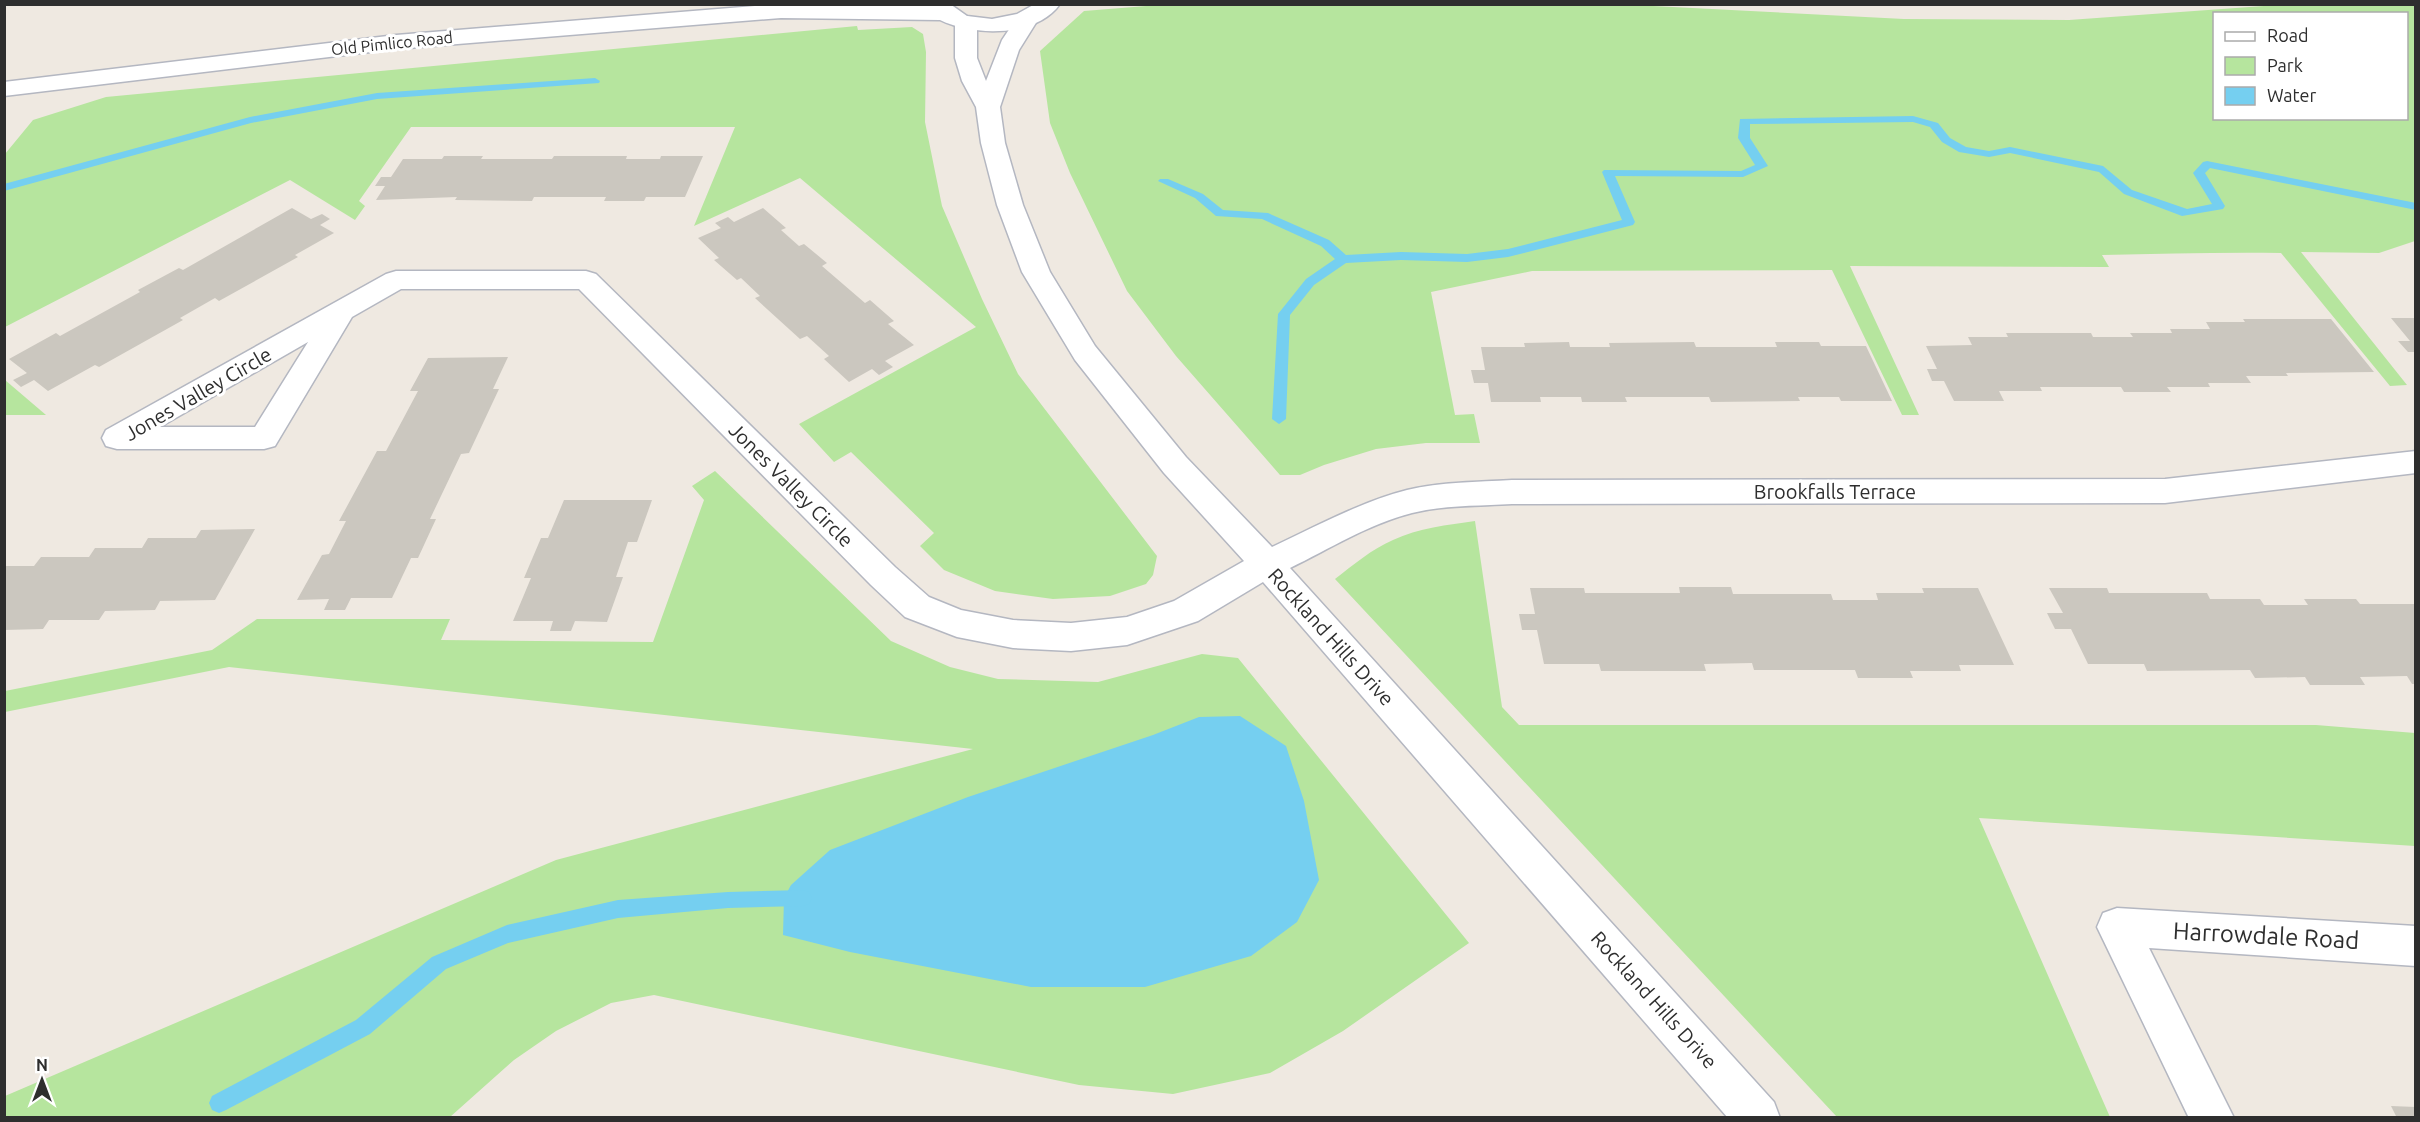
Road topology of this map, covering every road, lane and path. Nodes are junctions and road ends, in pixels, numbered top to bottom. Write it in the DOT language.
graph roads {
  1 [pos="810,4"];
  2 [pos="1049,4"];
  3 [pos="941,9"];
  4 [pos="781,11"];
  5 [pos="1028,18"];
  6 [pos="966,23"];
  7 [pos="4,89"];
  8 [pos="988,107"];
  9 [pos="339,315"];
  10 [pos="2415,462"];
  11 [pos="1267,564"];
  12 [pos="2415,946"];
  13 [pos="1758,1118"];
  14 [pos="2212,1118"];
  1 -- 4 [label="street, Old Pimlico Road"];
  2 -- 5 [label="street"];
  3 -- 4 [label="street, Old Pimlico Road"];
  3 -- 6 [label="street"];
  4 -- 7 [label="street, Old Pimlico Road"];
  5 -- 6 [label="street"];
  5 -- 8 [label="street"];
  6 -- 8 [label="street, Rockland Hills Drive"];
  8 -- 11 [label="street, Rockland Hills Drive"];
  9 -- 9 [label="street, Jones Valley Circle"];
  9 -- 11 [label="street, Jones Valley Circle"];
  10 -- 11 [label="street, Brookfalls Terrace"];
  11 -- 13 [label="street, Rockland Hills Drive"];
  12 -- 14 [label="street, Harrowdale Road"];
}
